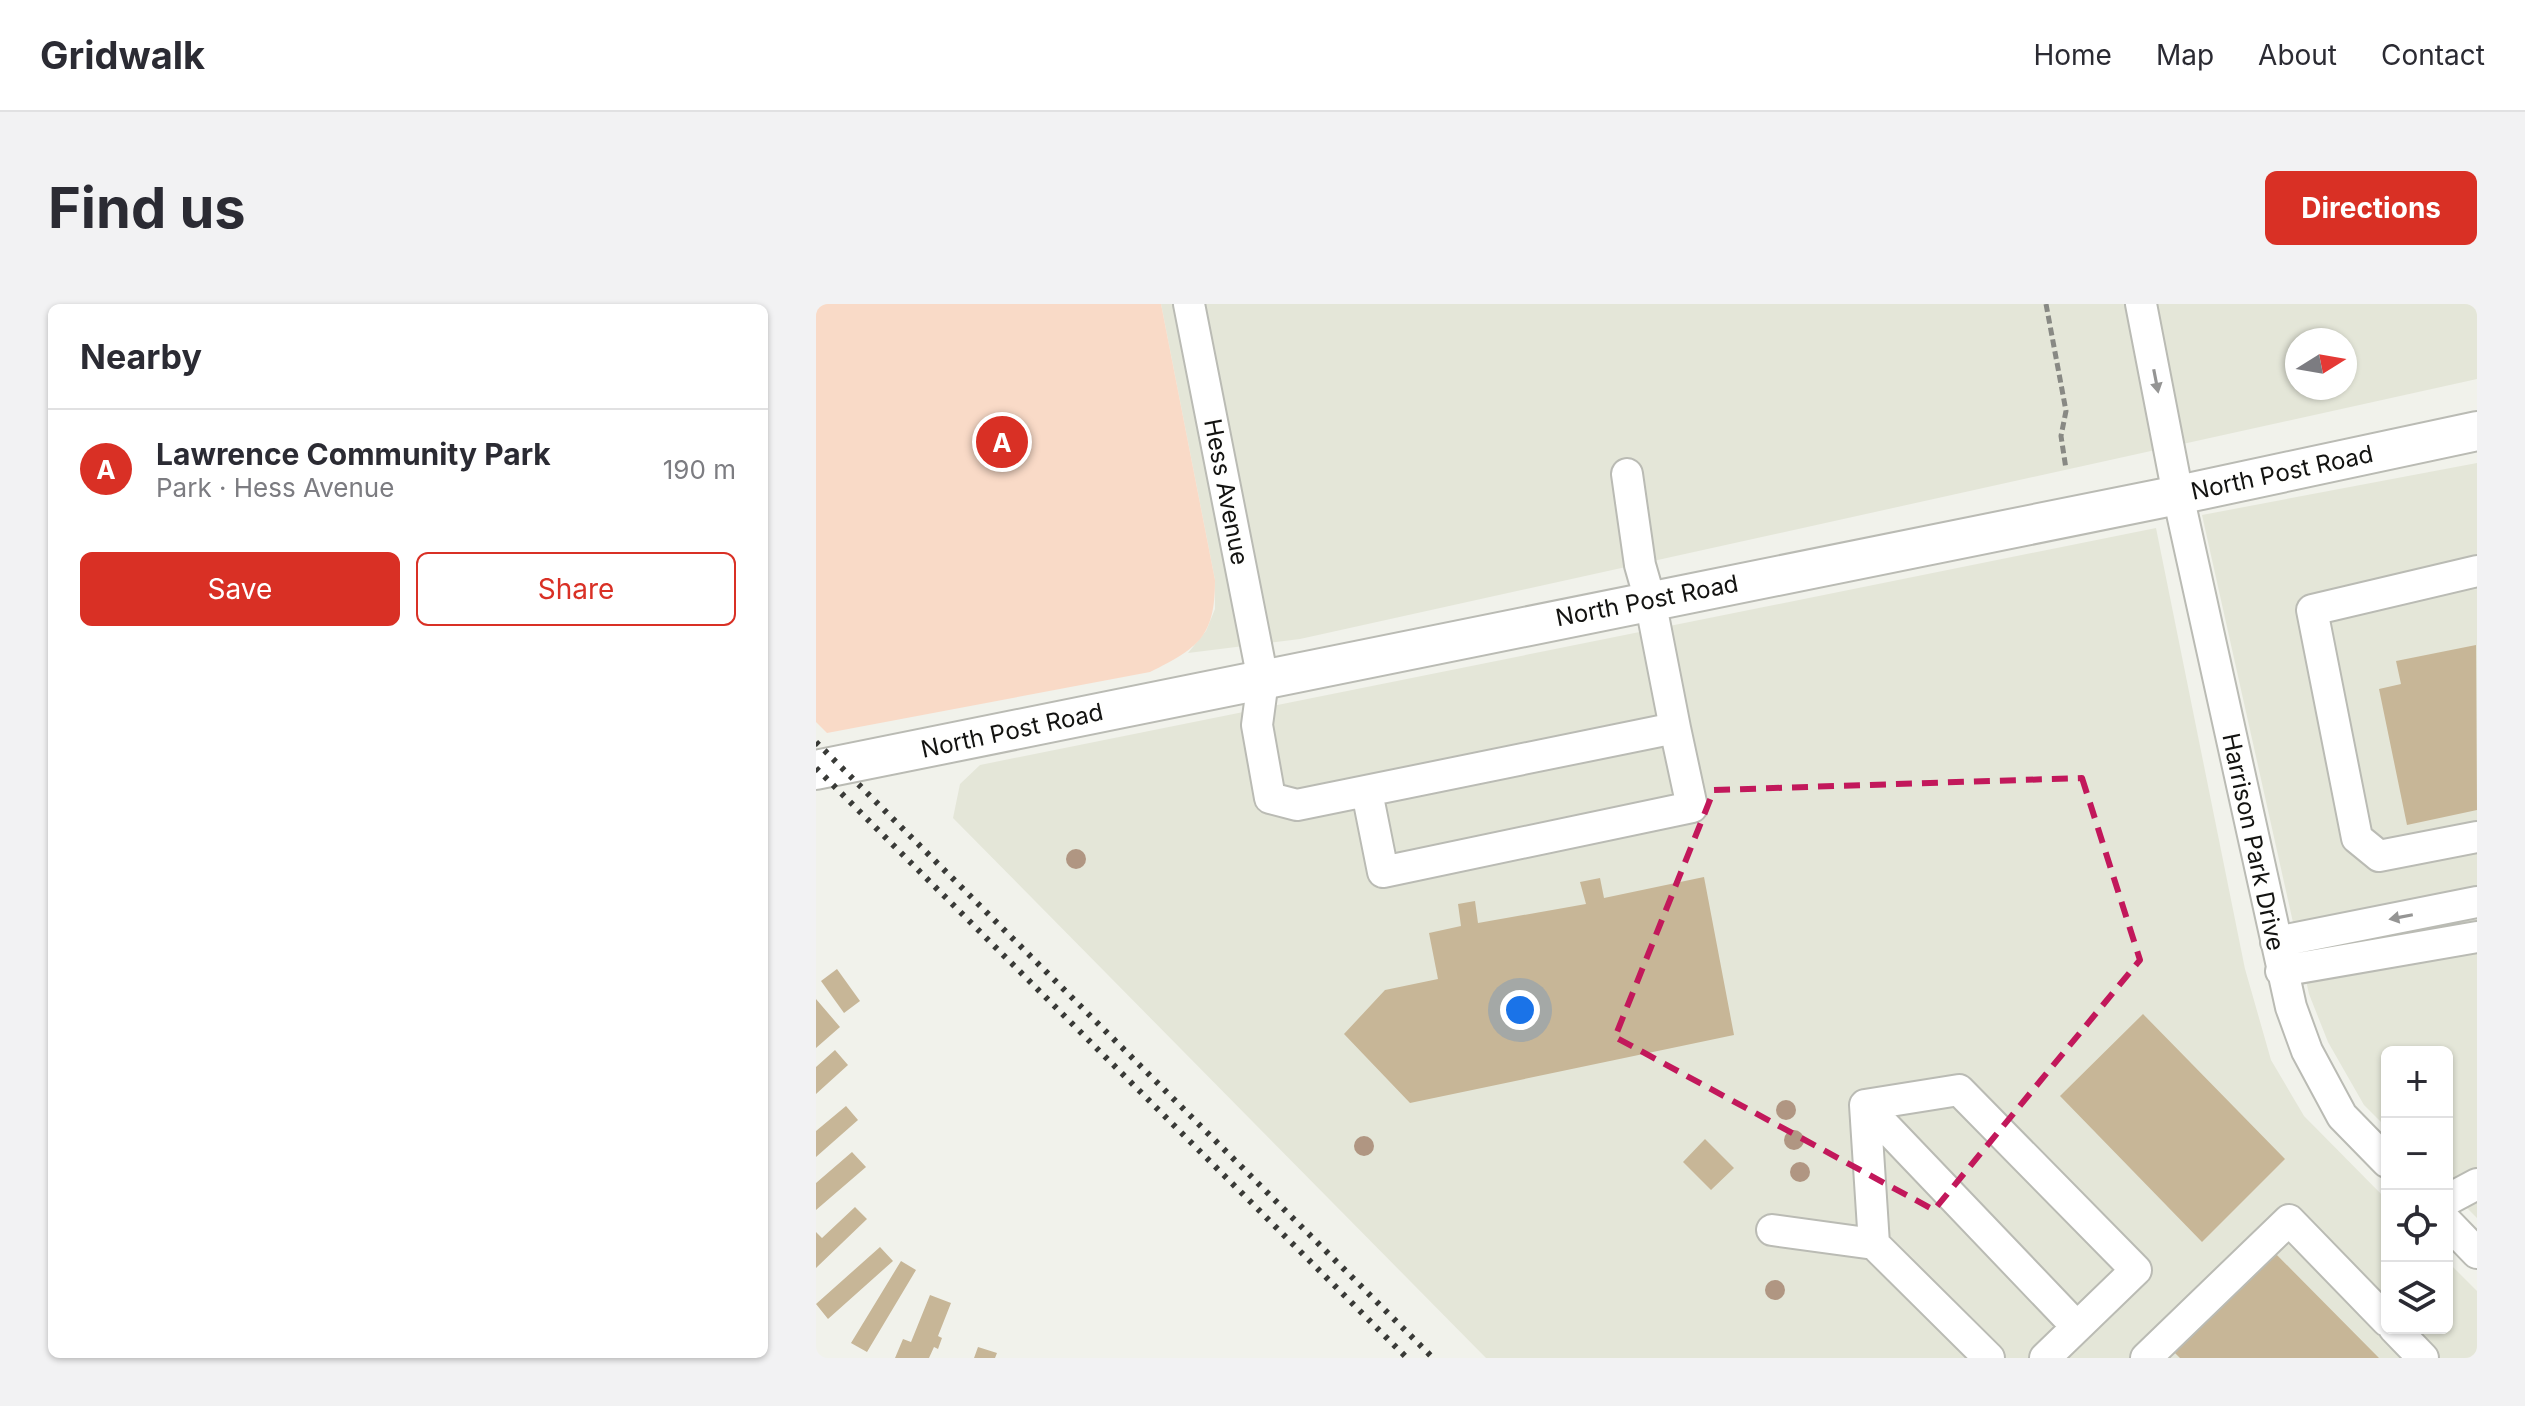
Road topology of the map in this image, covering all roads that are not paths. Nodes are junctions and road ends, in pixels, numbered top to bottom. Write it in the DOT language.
graph roads {
  1 [pos="1189,304"];
  2 [pos="2141,304"];
  3 [pos="2477,431"];
  4 [pos="1627,474"];
  5 [pos="2178,495"];
  6 [pos="2477,571"];
  7 [pos="1650,600"];
  8 [pos="1263,680"];
  9 [pos="1675,728"];
  10 [pos="816,770"];
  11 [pos="1367,792"];
  12 [pos="2477,837"];
  13 [pos="2477,902"];
  14 [pos="2477,937"];
  15 [pos="2278,957"];
  16 [pos="1865,1105"];
  17 [pos="2381,1157"];
  18 [pos="2477,1184"];
  19 [pos="2453,1197"];
  20 [pos="2453,1228"];
  21 [pos="1772,1230"];
  22 [pos="1874,1244"];
  23 [pos="2477,1253"];
  24 [pos="2381,1315"];
  25 [pos="2077,1327"];
  26 [pos="2400,1334"];
  27 [pos="1989,1358"];
  28 [pos="2045,1358"];
  29 [pos="2146,1358"];
  30 [pos="2423,1358"];
  1 -- 8 [label="street, Hess Avenue"];
  2 -- 5 [label="street, Harrison Park Drive, one-way"];
  3 -- 5 [label="main road, North Post Road"];
  4 -- 7 [label="street"];
  5 -- 7 [label="main road, North Post Road"];
  5 -- 15 [label="street, Harrison Park Drive"];
  6 -- 12 [label="street"];
  7 -- 8 [label="main road, North Post Road"];
  7 -- 9 [label="street"];
  8 -- 10 [label="main road, North Post Road"];
  8 -- 11 [label="street, Hess Avenue"];
  9 -- 11 [label="street"];
  9 -- 11 [label="street"];
  13 -- 15 [label="street, one-way"];
  14 -- 15 [label="street"];
  15 -- 17 [label="street, Harrison Park Drive"];
  16 -- 22 [label="street"];
  16 -- 25 [label="street"];
  16 -- 25 [label="street"];
  18 -- 19 [label="street"];
  20 -- 23 [label="street"];
  21 -- 22 [label="street"];
  22 -- 27 [label="street"];
  24 -- 29 [label="street"];
  25 -- 28 [label="street"];
  26 -- 30 [label="street"];
}
